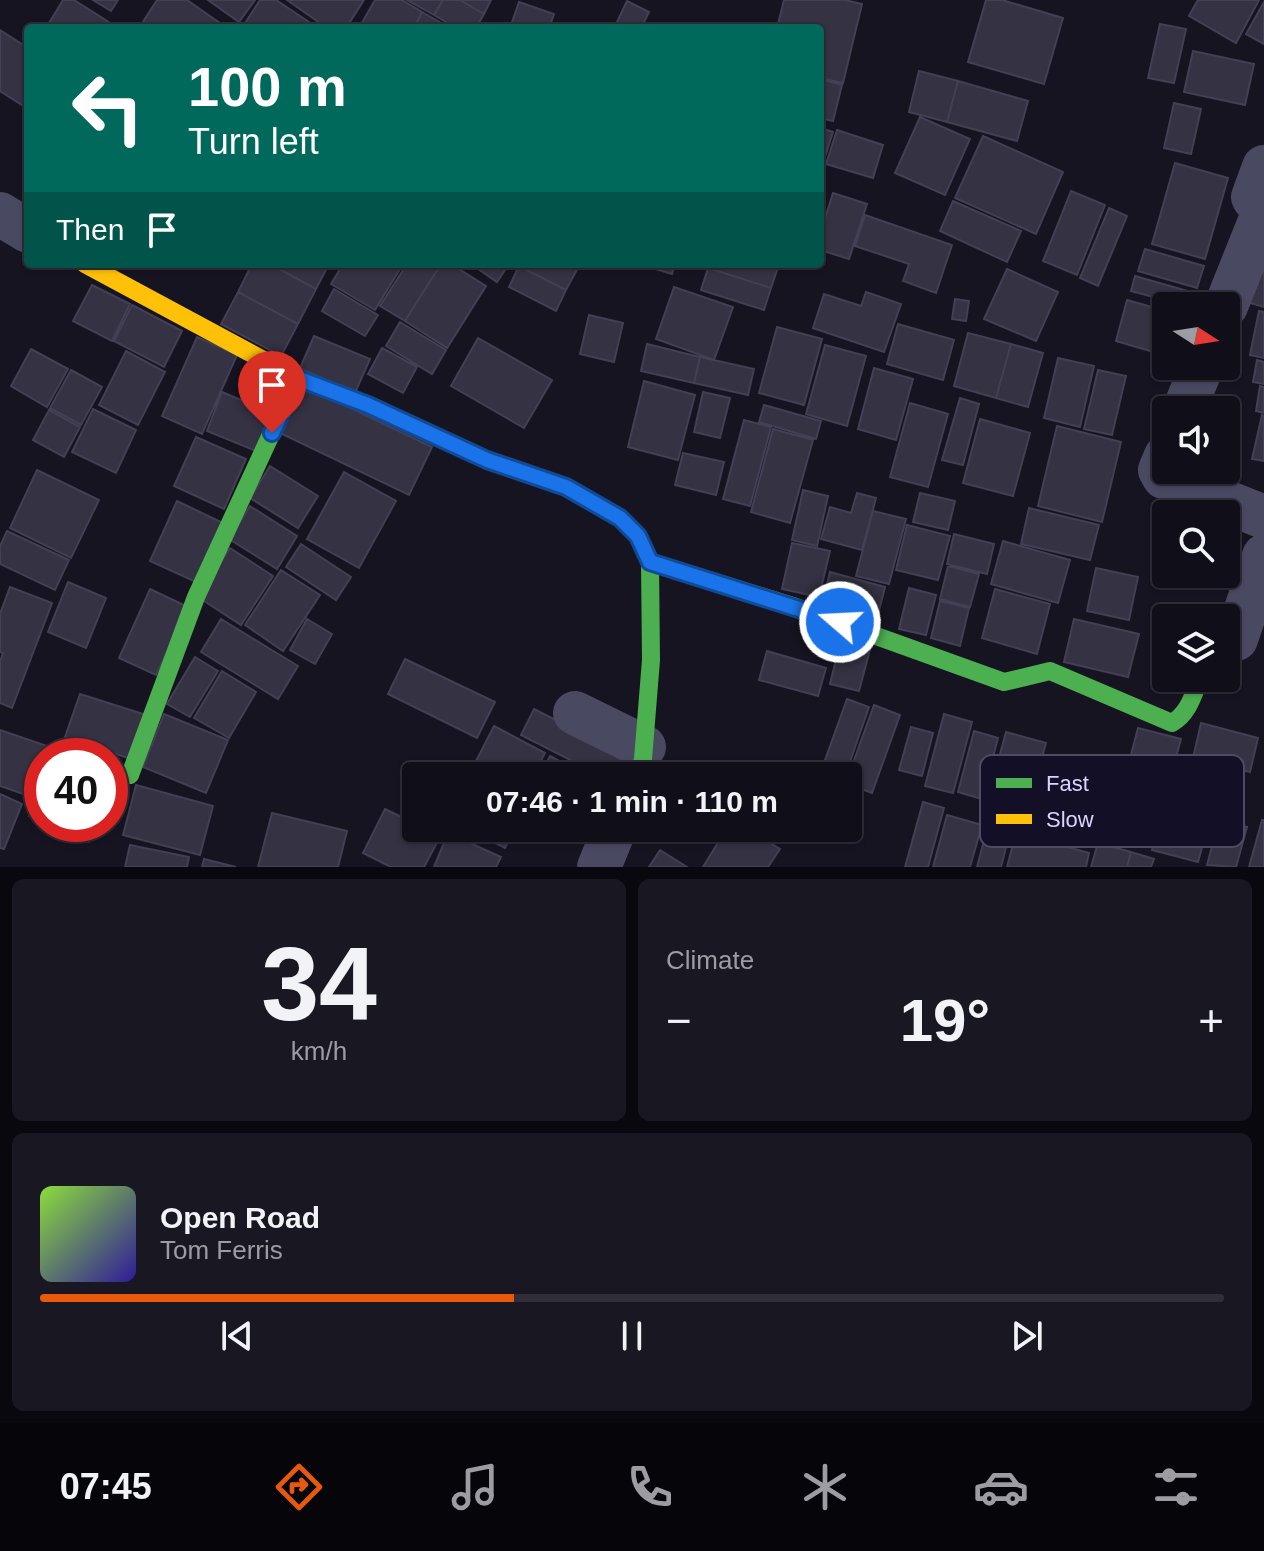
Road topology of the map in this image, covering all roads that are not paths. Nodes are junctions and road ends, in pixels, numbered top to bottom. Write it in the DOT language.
graph roads {
  1 [pos="1264,167"];
  2 [pos="1264,205"];
  3 [pos="1264,211"];
  4 [pos="0,214"];
  5 [pos="24,229"];
  6 [pos="92,268"];
  7 [pos="1232,292"];
  8 [pos="297,378"];
  9 [pos="1182,484"];
  10 [pos="1264,517"];
  11 [pos="1264,556"];
  12 [pos="650,562"];
  13 [pos="1242,642"];
  14 [pos="1194,692"];
  15 [pos="575,713"];
  16 [pos="641,762"];
  17 [pos="130,775"];
  18 [pos="609,842"];
  19 [pos="599,867"];
  1 -- 2 [label="street"];
  3 -- 7 [label="street"];
  4 -- 5 [label="street"];
  6 -- 8 [label="street"];
  8 -- 12 [label="street"];
  8 -- 17 [label="street"];
  9 -- 10 [label="street"];
  11 -- 13 [label="street"];
  12 -- 14 [label="street"];
  12 -- 16 [label="street"];
  15 -- 16 [label="street"];
  18 -- 19 [label="street"];
}
